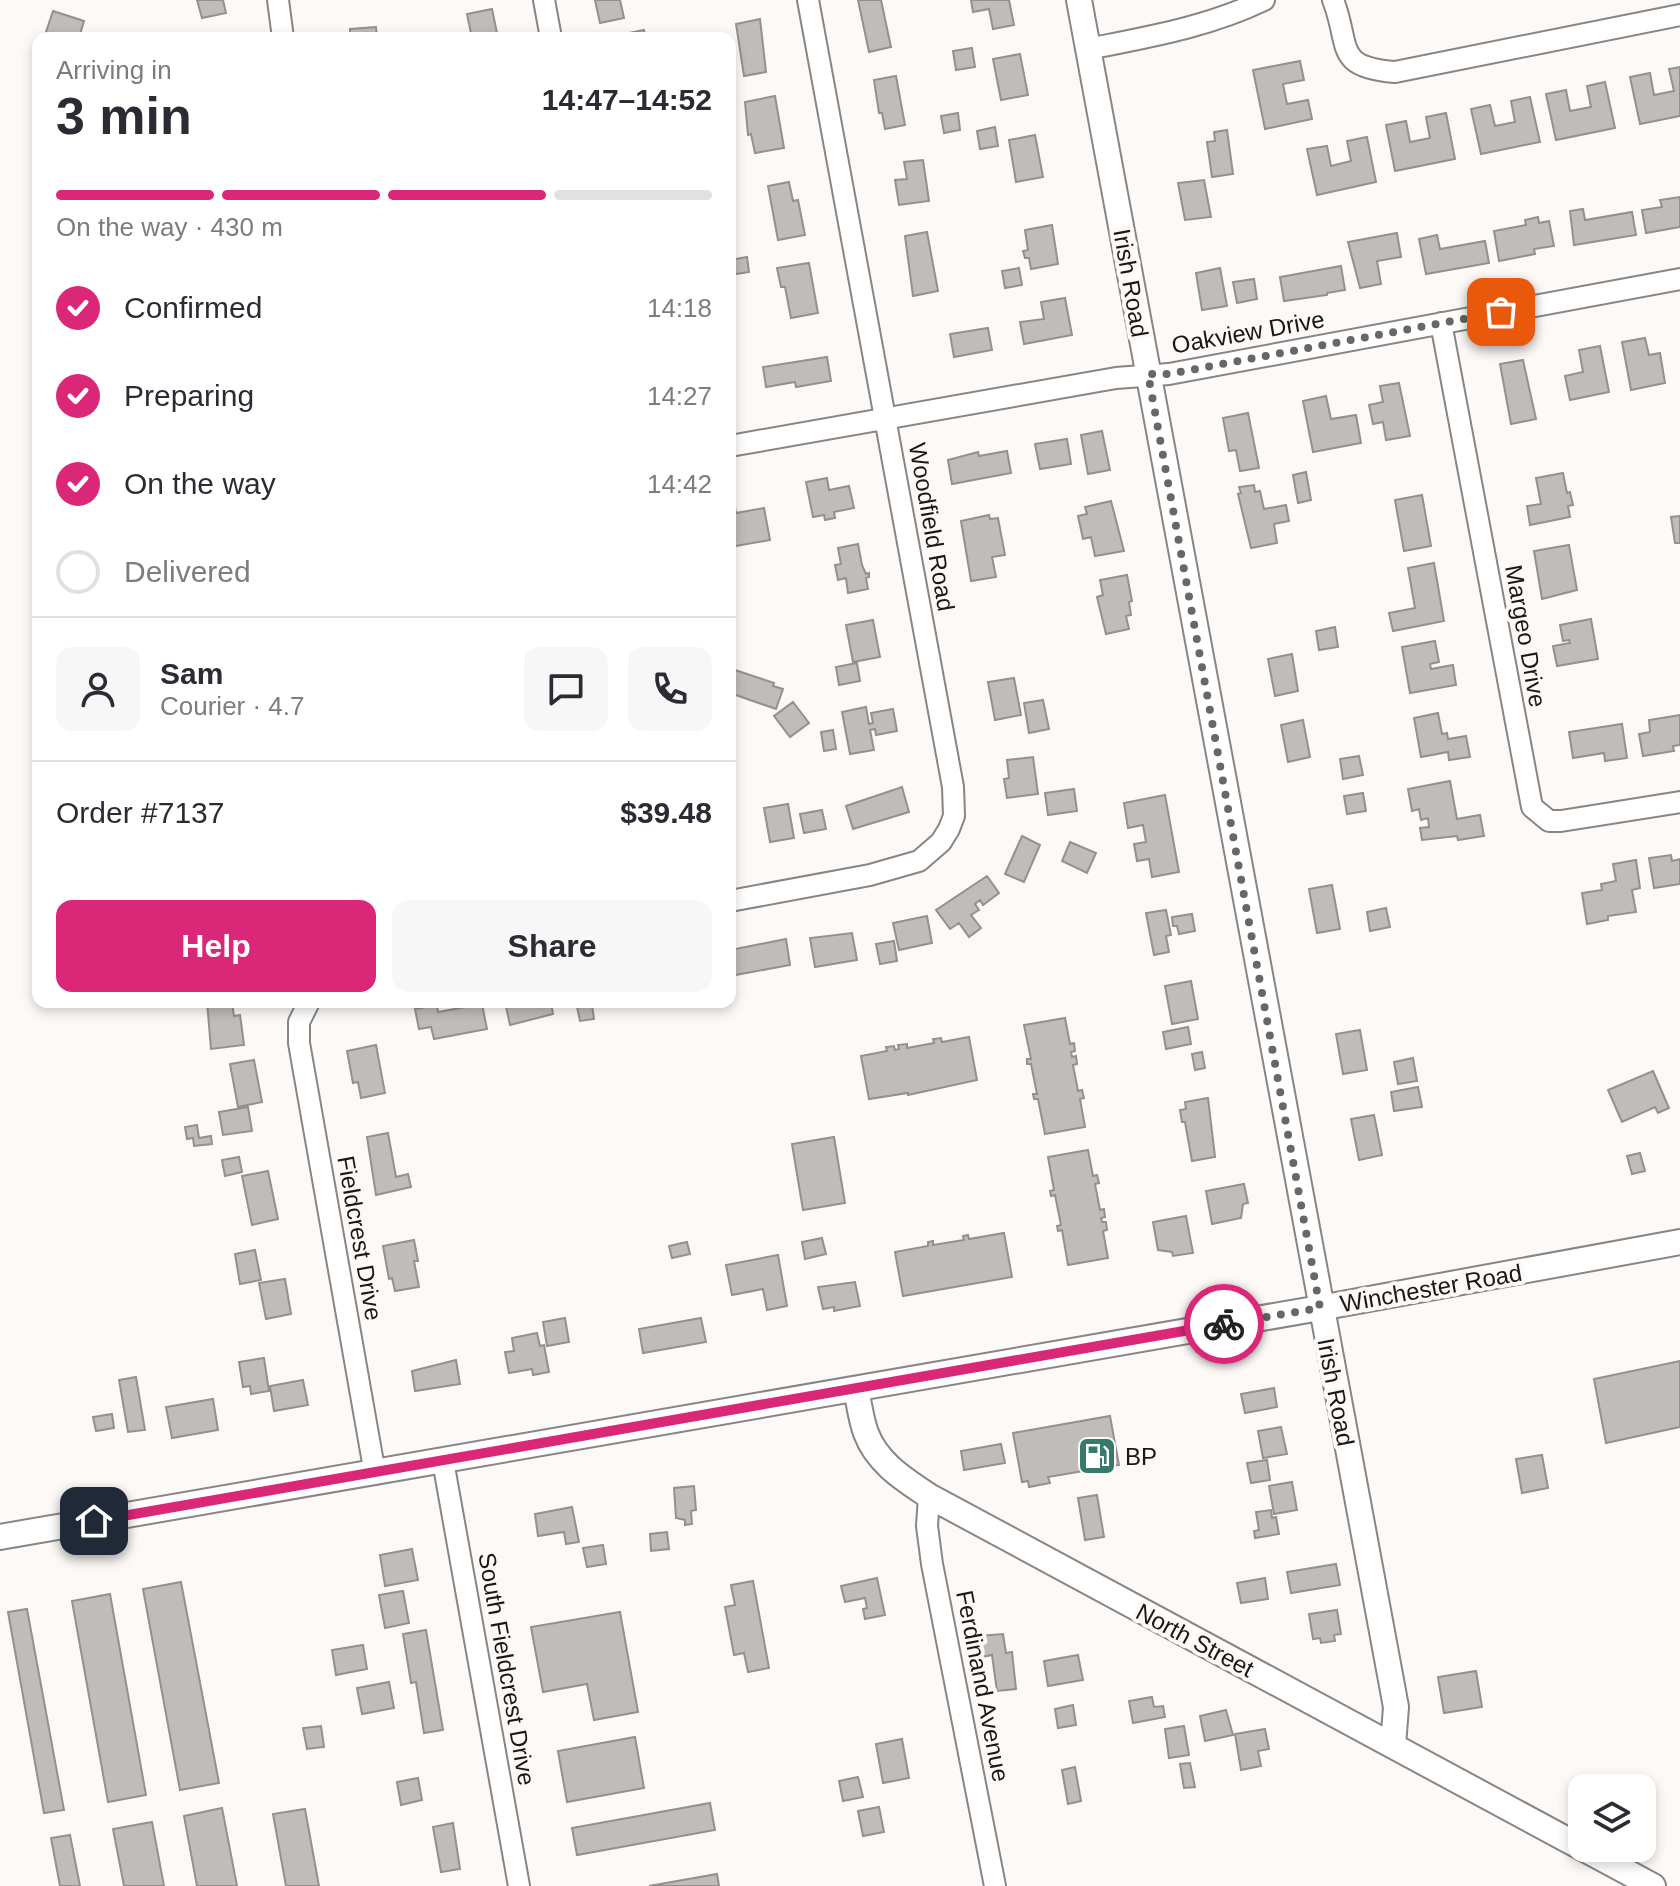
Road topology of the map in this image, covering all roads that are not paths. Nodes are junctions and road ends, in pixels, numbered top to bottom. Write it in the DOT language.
graph roads {
  1 [pos="278,0"];
  2 [pos="544,0"];
  3 [pos="808,0"];
  4 [pos="1079,0"];
  5 [pos="1264,0"];
  6 [pos="1333,0"];
  7 [pos="1680,15"];
  8 [pos="282,32"];
  9 [pos="550,32"];
  10 [pos="1088,49"];
  11 [pos="1680,279"];
  12 [pos="1441,323"];
  13 [pos="1148,374"];
  14 [pos="886,418"];
  15 [pos="736,445"];
  16 [pos="1680,802"];
  17 [pos="736,899"];
  18 [pos="306,1008"];
  19 [pos="1680,1242"];
  20 [pos="1320,1308"];
  21 [pos="856,1389"];
  22 [pos="443,1461"];
  23 [pos="375,1474"];
  24 [pos="929,1496"];
  25 [pos="0,1537"];
  26 [pos="1393,1746"];
  27 [pos="519,1886"];
  28 [pos="995,1886"];
  29 [pos="1653,1886"];
  1 -- 8 [label="street"];
  2 -- 9 [label="street"];
  3 -- 14 [label="street, Woodfield Road"];
  4 -- 10 [label="street, Irish Road"];
  5 -- 10 [label="street"];
  6 -- 7 [label="street"];
  10 -- 13 [label="street, Irish Road"];
  11 -- 12 [label="street, Oakview Drive"];
  12 -- 13 [label="street, Oakview Drive"];
  12 -- 16 [label="street, Margeo Drive"];
  13 -- 14 [label="street, Oakview Drive"];
  13 -- 20 [label="street, Irish Road"];
  14 -- 15 [label="street, Oakview Drive"];
  14 -- 17 [label="street, Woodfield Road"];
  18 -- 23 [label="street, Fieldcrest Drive"];
  19 -- 20 [label="street, Winchester Road"];
  20 -- 21 [label="street, Winchester Road"];
  20 -- 26 [label="street, Irish Road"];
  21 -- 22 [label="street, Winchester Road"];
  21 -- 24 [label="street, North Street"];
  22 -- 23 [label="street, Winchester Road"];
  22 -- 27 [label="street, South Fieldcrest Drive"];
  23 -- 25 [label="street, Winchester Road"];
  24 -- 26 [label="street, North Street"];
  24 -- 28 [label="street, Ferdinand Avenue"];
  26 -- 29 [label="street, North Street"];
}
